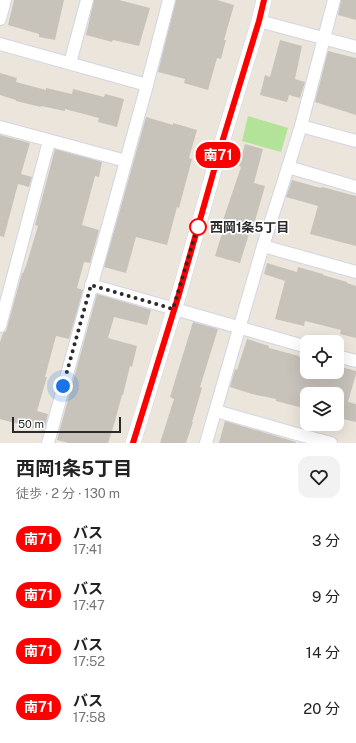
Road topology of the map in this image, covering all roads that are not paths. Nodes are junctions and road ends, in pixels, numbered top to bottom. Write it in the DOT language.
graph roads {
  1 [pos="5,0"];
  2 [pos="87,0"];
  3 [pos="169,0"];
  4 [pos="264,0"];
  5 [pos="334,0"];
  6 [pos="0,19"];
  7 [pos="259,21"];
  8 [pos="324,38"];
  9 [pos="0,44"];
  10 [pos="356,47"];
  11 [pos="70,63"];
  12 [pos="147,85"];
  13 [pos="301,126"];
  14 [pos="0,127"];
  15 [pos="49,141"];
  16 [pos="356,141"];
  17 [pos="126,161"];
  18 [pos="288,167"];
  19 [pos="356,187"];
  20 [pos="263,246"];
  21 [pos="356,272"];
  22 [pos="91,285"];
  23 [pos="173,309"];
  24 [pos="0,326"];
  25 [pos="239,328"];
  26 [pos="300,345"];
  27 [pos="344,358"];
  28 [pos="356,361"];
  29 [pos="216,410"];
  30 [pos="291,438"];
  31 [pos="48,443"];
  32 [pos="133,443"];
  33 [pos="206,443"];
  34 [pos="331,443"];
  1 -- 6 [label="street"];
  2 -- 11 [label="street"];
  3 -- 12 [label="street"];
  4 -- 7 [label="street"];
  5 -- 8 [label="street"];
  7 -- 8 [label="street"];
  7 -- 23 [label="street"];
  8 -- 10 [label="street"];
  8 -- 13 [label="street"];
  9 -- 11 [label="street"];
  11 -- 12 [label="street"];
  12 -- 17 [label="street"];
  13 -- 16 [label="street"];
  13 -- 18 [label="street"];
  14 -- 15 [label="street"];
  15 -- 17 [label="street"];
  15 -- 24 [label="street"];
  17 -- 22 [label="street"];
  18 -- 19 [label="street"];
  18 -- 20 [label="street"];
  20 -- 21 [label="street"];
  20 -- 25 [label="street"];
  22 -- 23 [label="street"];
  22 -- 31 [label="street"];
  23 -- 25 [label="street"];
  23 -- 32 [label="street"];
  25 -- 26 [label="street"];
  25 -- 29 [label="street"];
  27 -- 28 [label="street"];
  29 -- 30 [label="street"];
  29 -- 33 [label="street"];
  30 -- 34 [label="street"];
}
